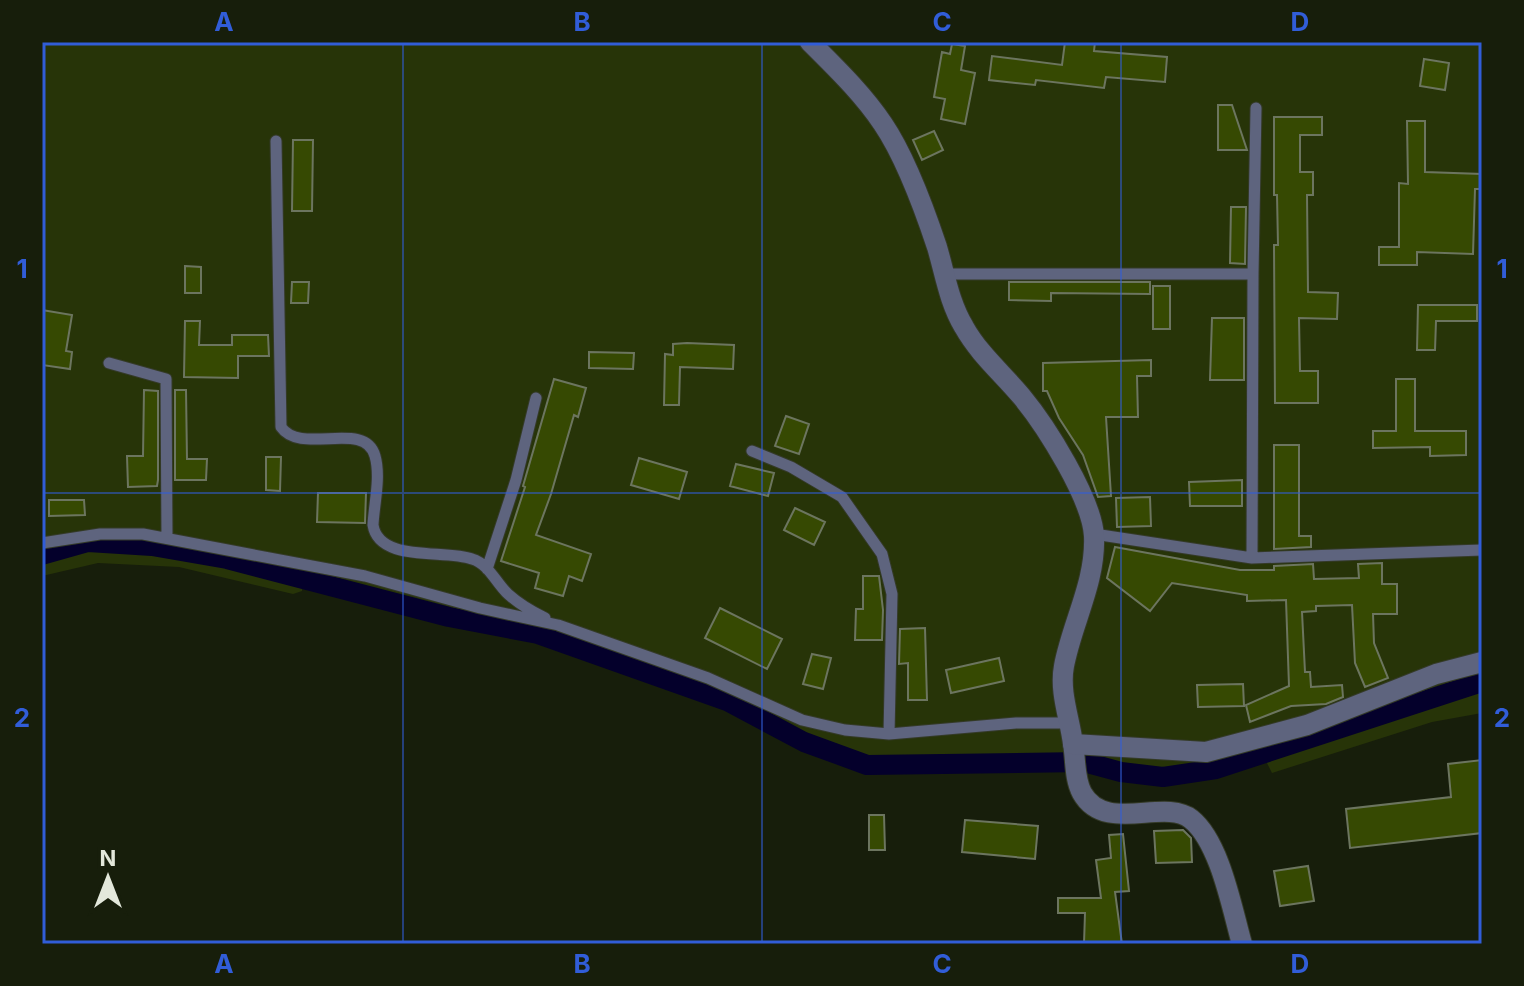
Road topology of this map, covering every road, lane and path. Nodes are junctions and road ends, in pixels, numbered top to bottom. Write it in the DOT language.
graph roads {
  1 [pos="810,42"];
  2 [pos="1256,108"];
  3 [pos="276,141"];
  4 [pos="943,274"];
  5 [pos="1253,274"];
  6 [pos="109,363"];
  7 [pos="536,398"];
  8 [pos="752,451"];
  9 [pos="1094,534"];
  10 [pos="167,538"];
  11 [pos="42,543"];
  12 [pos="1482,550"];
  13 [pos="1252,558"];
  14 [pos="487,569"];
  15 [pos="558,625"];
  16 [pos="1482,662"];
  17 [pos="1071,723"];
  18 [pos="889,734"];
  19 [pos="1075,759"];
  20 [pos="1242,944"];
  1 -- 4 [label="street"];
  2 -- 5 [label="lane"];
  3 -- 14 [label="lane"];
  4 -- 5 [label="lane"];
  4 -- 9 [label="street"];
  5 -- 13 [label="lane"];
  6 -- 10 [label="lane"];
  7 -- 14 [label="lane"];
  8 -- 18 [label="lane"];
  9 -- 13 [label="lane"];
  9 -- 17 [label="street"];
  10 -- 11 [label="lane"];
  10 -- 15 [label="lane"];
  12 -- 13 [label="lane"];
  14 -- 15 [label="lane"];
  15 -- 18 [label="lane"];
  16 -- 19 [label="street"];
  17 -- 18 [label="lane"];
  17 -- 19 [label="street"];
  19 -- 20 [label="street"];
}
